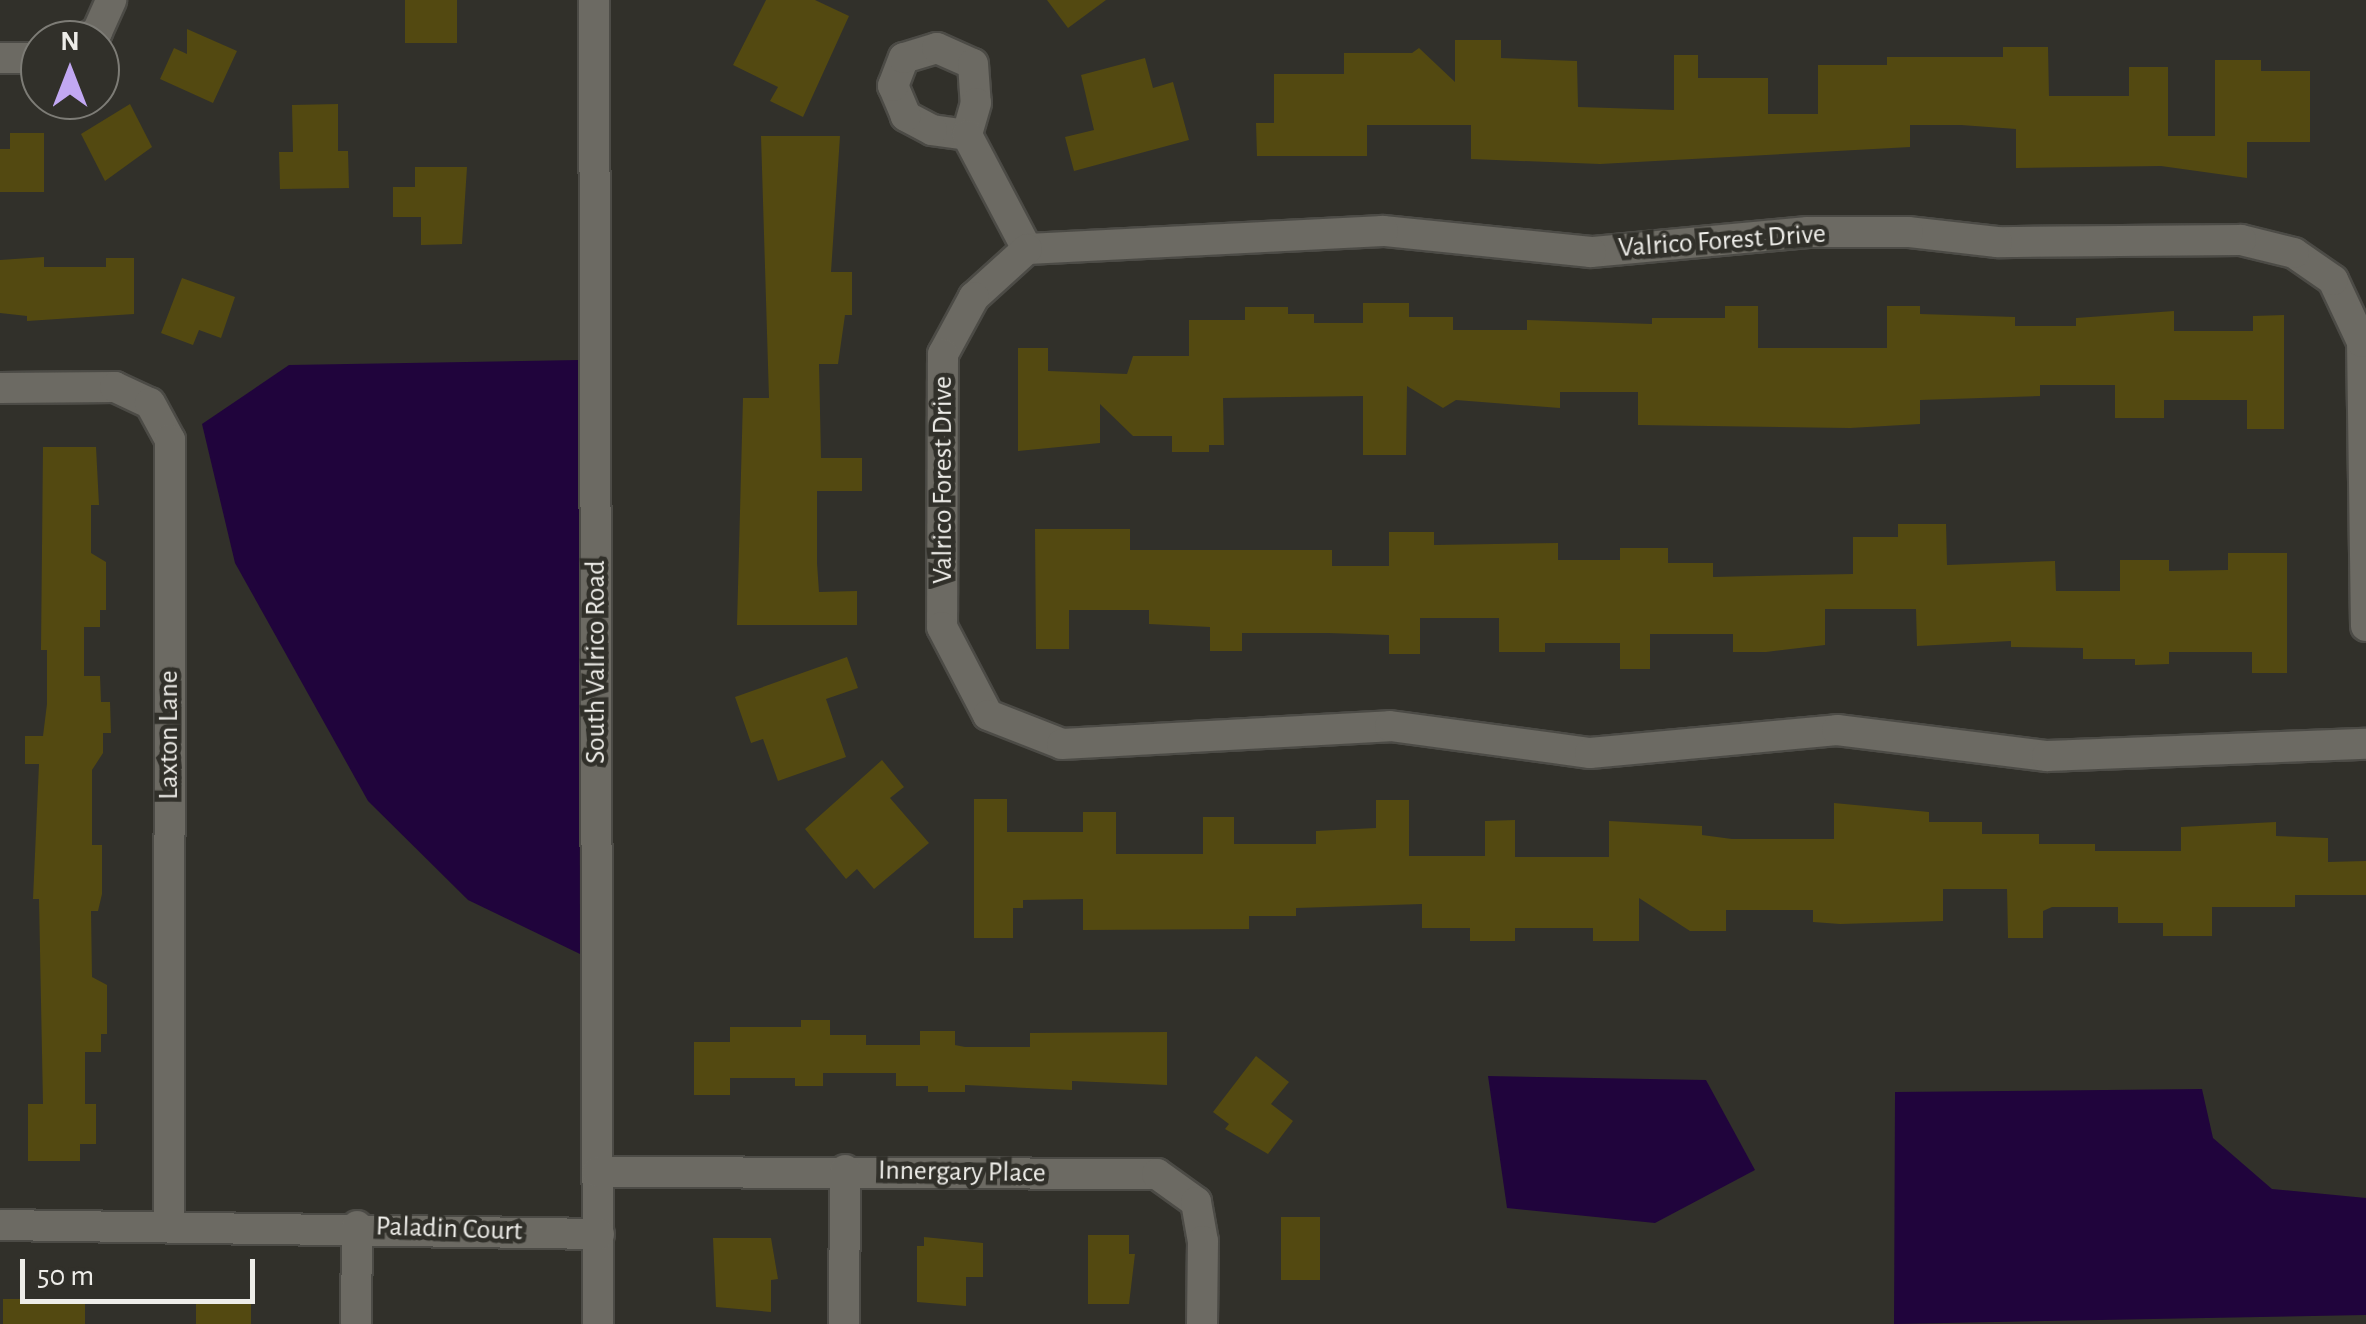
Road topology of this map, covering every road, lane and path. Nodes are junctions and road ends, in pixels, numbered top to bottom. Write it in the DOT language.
graph roads {
  1 [pos="594,0"];
  2 [pos="967,135"];
  3 [pos="1027,249"];
  4 [pos="0,388"];
  5 [pos="2366,626"];
  6 [pos="2366,744"];
  7 [pos="845,1170"];
  8 [pos="598,1172"];
  9 [pos="169,1224"];
  10 [pos="0,1225"];
  11 [pos="357,1226"];
  12 [pos="599,1234"];
  13 [pos="356,1324"];
  14 [pos="598,1324"];
  15 [pos="844,1324"];
  16 [pos="1202,1324"];
  1 -- 8 [label="street, South Valrico Road"];
  2 -- 3 [label="street"];
  3 -- 5 [label="street, Valrico Forest Drive"];
  3 -- 6 [label="street, Valrico Forest Drive"];
  4 -- 9 [label="street, Laxton Lane"];
  7 -- 8 [label="street, Innergary Place"];
  7 -- 15 [label="street"];
  7 -- 16 [label="street, Innergary Place"];
  8 -- 12 [label="street, South Valrico Road"];
  9 -- 10 [label="street, Paladin Court"];
  9 -- 11 [label="street, Paladin Court"];
  11 -- 12 [label="street, Paladin Court"];
  11 -- 13 [label="street"];
  12 -- 14 [label="street, South Valrico Road"];
}
